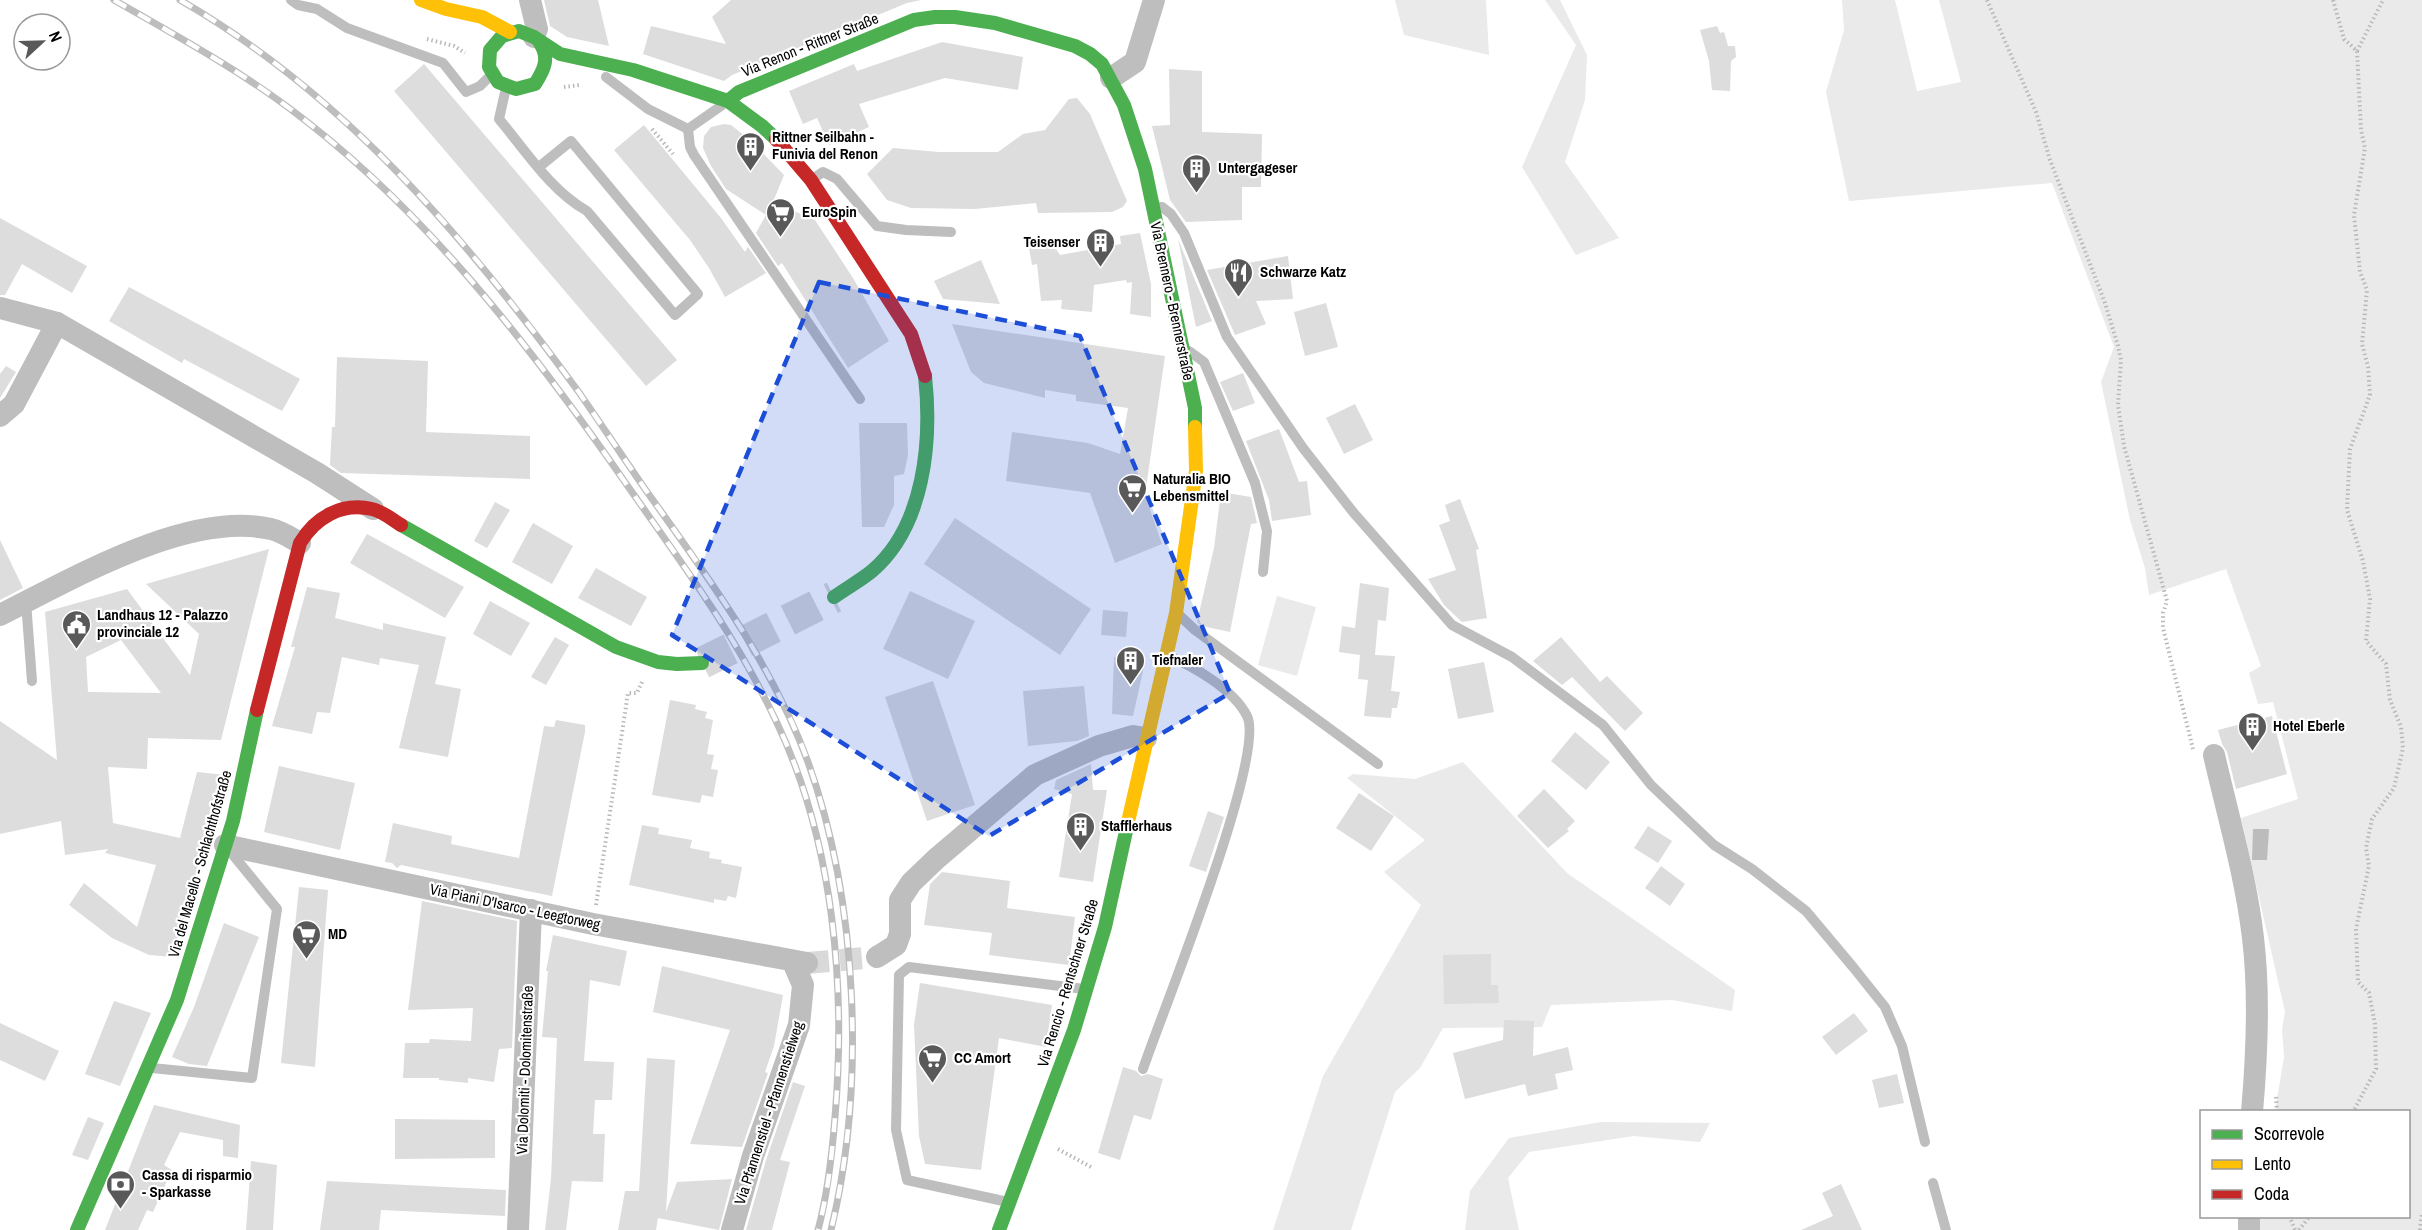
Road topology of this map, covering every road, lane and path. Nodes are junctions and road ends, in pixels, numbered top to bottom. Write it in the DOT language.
graph roads {
  1 [pos="291,0"];
  2 [pos="421,0"];
  3 [pos="530,0"];
  4 [pos="1154,0"];
  5 [pos="1987,0"];
  6 [pos="2333,0"];
  7 [pos="2383,0"];
  8 [pos="930,8"];
  9 [pos="446,9"];
  10 [pos="460,26"];
  11 [pos="510,32"];
  12 [pos="537,40"];
  13 [pos="478,44"];
  14 [pos="2357,51"];
  15 [pos="488,59"];
  16 [pos="633,70"];
  17 [pos="492,74"];
  18 [pos="588,76"];
  19 [pos="541,77"];
  20 [pos="606,77"];
  21 [pos="558,78"];
  22 [pos="1111,78"];
  23 [pos="507,87"];
  24 [pos="728,101"];
  25 [pos="688,129"];
  26 [pos="539,167"];
  27 [pos="811,180"];
  28 [pos="1152,208"];
  29 [pos="951,232"];
  30 [pos="0,308"];
  31 [pos="57,322"];
  32 [pos="1182,346"];
  33 [pos="860,399"];
  34 [pos="0,416"];
  35 [pos="373,510"];
  36 [pos="300,543"];
  37 [pos="1263,572"];
  38 [pos="834,597"];
  39 [pos="26,602"];
  40 [pos="1176,613"];
  41 [pos="0,615"];
  42 [pos="1165,655"];
  43 [pos="702,663"];
  44 [pos="33,681"];
  45 [pos="637,693"];
  46 [pos="1146,738"];
  47 [pos="2204,755"];
  48 [pos="1378,764"];
  49 [pos="225,845"];
  50 [pos="531,910"];
  51 [pos="593,924"];
  52 [pos="877,957"];
  53 [pos="800,962"];
  54 [pos="1086,989"];
  55 [pos="149,1068"];
  56 [pos="1143,1069"];
  57 [pos="2252,1110"];
  58 [pos="2354,1110"];
  59 [pos="1035,1138"];
  60 [pos="1925,1142"];
  61 [pos="1091,1167"];
  62 [pos="1933,1183"];
  63 [pos="1010,1202"];
  64 [pos="2422,1213"];
  65 [pos="2291,1218"];
  66 [pos="2308,1218"];
  67 [pos="77,1230"];
  68 [pos="518,1230"];
  69 [pos="732,1230"];
  70 [pos="999,1230"];
  71 [pos="1013,1230"];
  72 [pos="1946,1230"];
  73 [pos="2297,1230"];
  74 [pos="2420,1230"];
  1 -- 17 [label="lane"];
  2 -- 9 [label="street"];
  3 -- 12 [label="street"];
  4 -- 22 [label="street"];
  5 -- 47 [label="path"];
  6 -- 14 [label="path"];
  7 -- 14 [label="path"];
  8 -- 22 [label="street, Via Brennero - Brennerstraße"];
  8 -- 24 [label="street, Via Renon - Rittner Straße"];
  9 -- 10 [label="street"];
  9 -- 11 [label="street"];
  11 -- 12 [label="street"];
  11 -- 15 [label="street"];
  12 -- 16 [label="street"];
  12 -- 19 [label="street"];
  13 -- 15 [label="street"];
  14 -- 58 [label="path"];
  15 -- 17 [label="street"];
  16 -- 20 [label="street"];
  16 -- 24 [label="street"];
  17 -- 23 [label="street"];
  18 -- 20 [label="street"];
  19 -- 21 [label="street"];
  19 -- 23 [label="street"];
  20 -- 25 [label="lane"];
  22 -- 28 [label="street, Via Brennero - Brennerstraße"];
  23 -- 26 [label="lane"];
  24 -- 25 [label="lane"];
  24 -- 27 [label="street"];
  25 -- 33 [label="lane"];
  26 -- 26 [label="lane"];
  27 -- 29 [label="lane"];
  27 -- 38 [label="street"];
  28 -- 32 [label="street, Via Brennero - Brennerstraße"];
  28 -- 60 [label="lane"];
  30 -- 31 [label="street"];
  31 -- 34 [label="street"];
  31 -- 35 [label="street"];
  32 -- 37 [label="lane"];
  32 -- 40 [label="street, Via Brennero - Brennerstraße"];
  35 -- 36 [label="street, Via del Macello - Schlachthofstraße"];
  35 -- 43 [label="street"];
  36 -- 39 [label="street"];
  36 -- 49 [label="street, Via del Macello - Schlachthofstraße"];
  39 -- 41 [label="street"];
  39 -- 44 [label="lane"];
  40 -- 42 [label="street, Via Brennero - Brennerstraße"];
  40 -- 48 [label="lane"];
  42 -- 46 [label="street, Via Brennero - Brennerstraße"];
  42 -- 56 [label="lane"];
  45 -- 51 [label="path"];
  46 -- 52 [label="street"];
  46 -- 54 [label="street, Via Rencio - Rentschner Straße"];
  47 -- 57 [label="street"];
  49 -- 50 [label="street, Via Piani D'Isarco - Leegtorweg"];
  49 -- 55 [label="street, Via del Macello - Schlachthofstraße"];
  49 -- 55 [label="lane"];
  50 -- 51 [label="street, Via Piani D'Isarco - Leegtorweg"];
  50 -- 68 [label="street, Via Dolomiti - Dolomitenstraße"];
  51 -- 53 [label="street, Via Piani D'Isarco - Leegtorweg"];
  53 -- 69 [label="street, Via Pfannenstiel - Pfannenstielweg"];
  54 -- 59 [label="street, Via Rencio - Rentschner Straße"];
  54 -- 63 [label="lane"];
  55 -- 67 [label="street, Via del Macello - Schlachthofstraße"];
  59 -- 61 [label="path"];
  59 -- 63 [label="street, Via Rencio - Rentschner Straße"];
  62 -- 72 [label="lane"];
  63 -- 70 [label="street, Via Rencio - Rentschner Straße"];
  63 -- 71 [label="lane"];
  64 -- 74 [label="path"];
  65 -- 73 [label="path"];
  66 -- 73 [label="path"];
}
